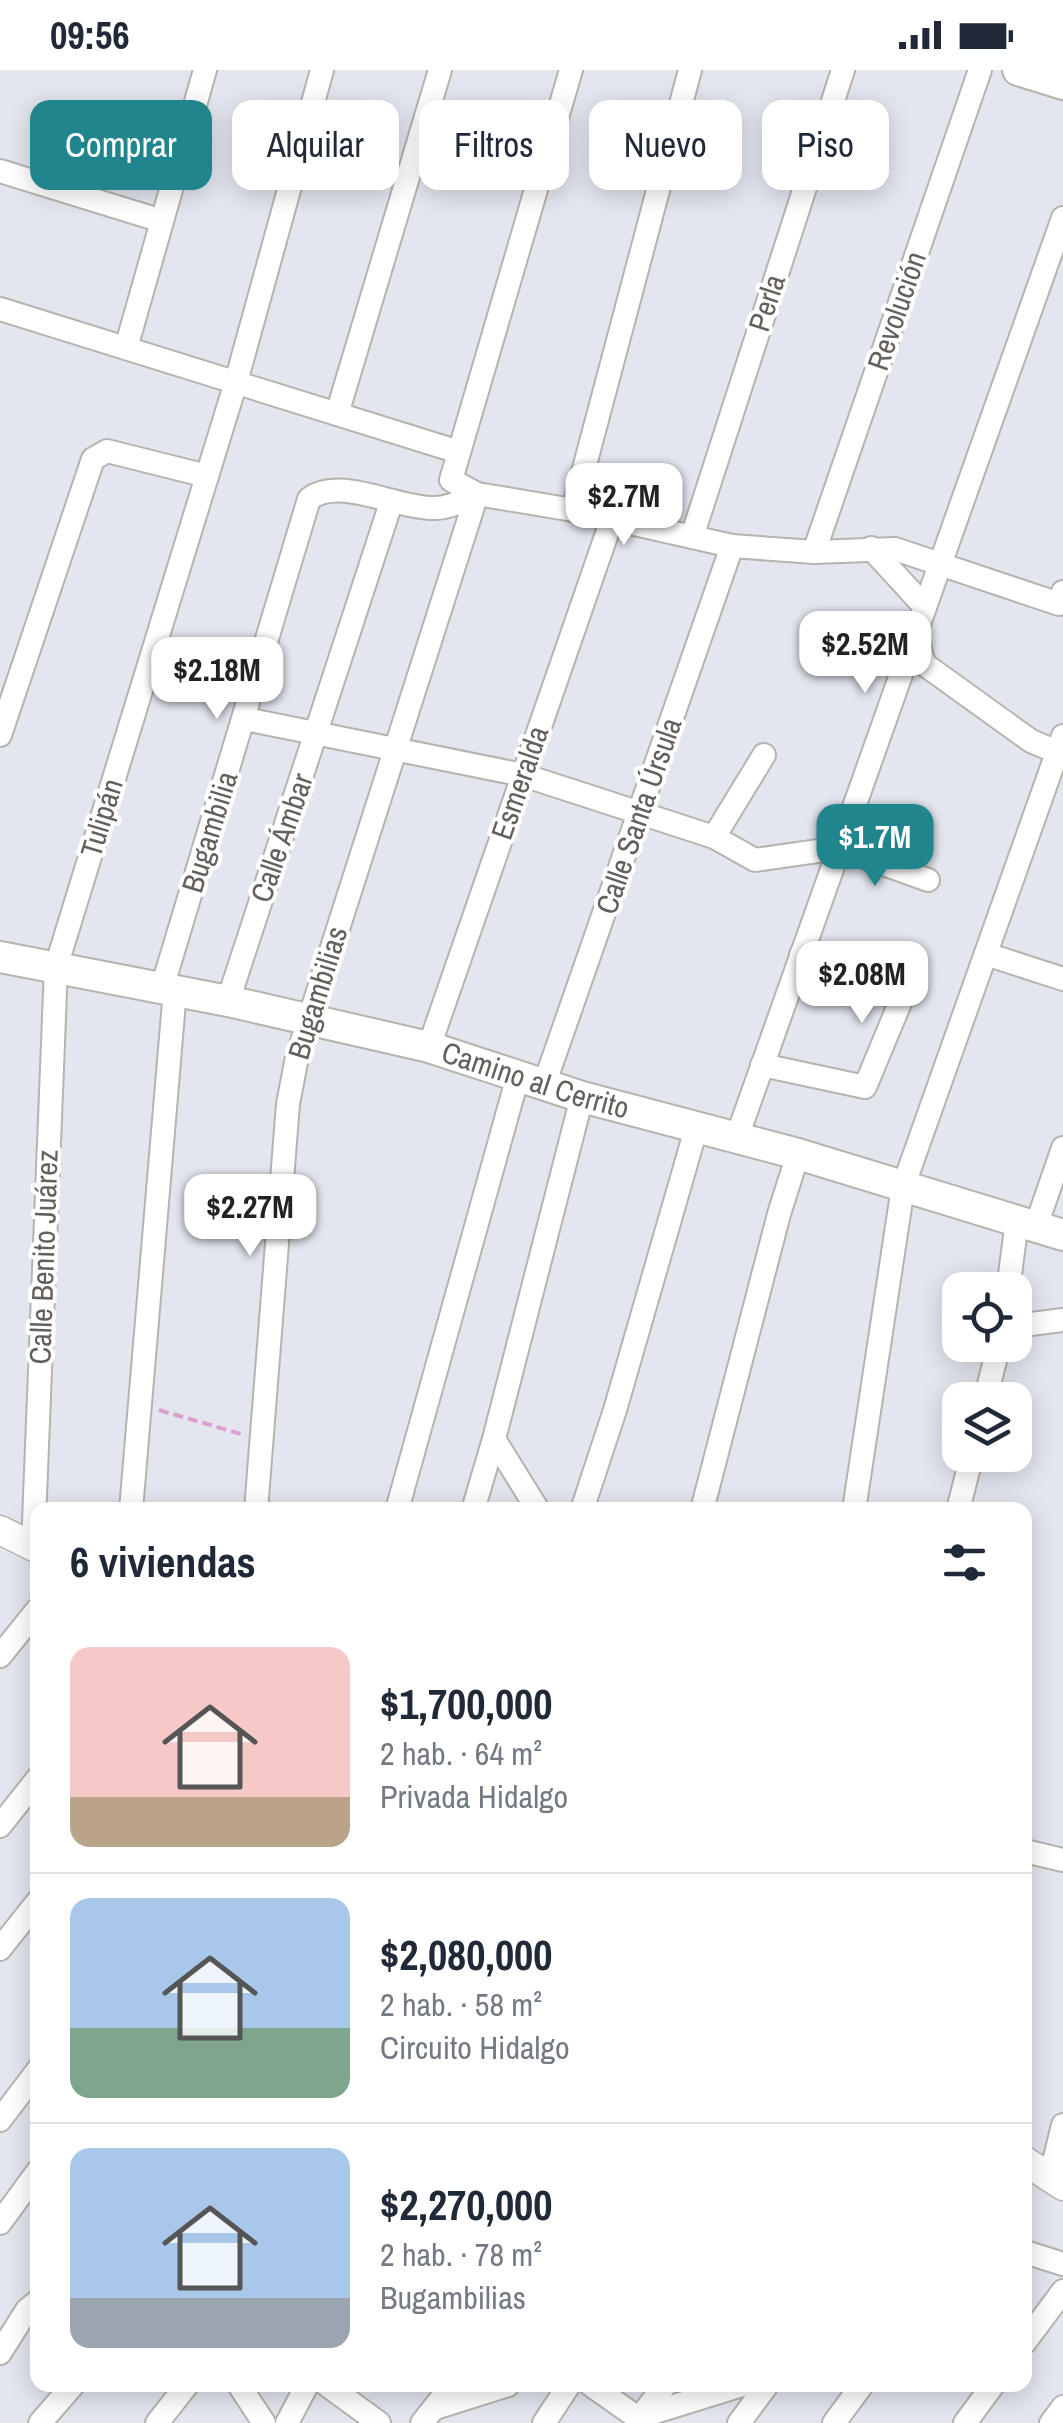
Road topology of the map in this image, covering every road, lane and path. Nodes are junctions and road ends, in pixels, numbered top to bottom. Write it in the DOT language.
graph roads {
  1 [pos="205,70"];
  2 [pos="322,70"];
  3 [pos="440,70"];
  4 [pos="571,70"];
  5 [pos="690,70"];
  6 [pos="843,70"];
  7 [pos="980,70"];
  8 [pos="1018,70"];
  9 [pos="1063,84"];
  10 [pos="0,171"];
  11 [pos="1063,218"];
  12 [pos="162,221"];
  13 [pos="4,310"];
  14 [pos="0,335"];
  15 [pos="126,348"];
  16 [pos="236,382"];
  17 [pos="338,414"];
  18 [pos="459,452"];
  19 [pos="207,476"];
  20 [pos="476,494"];
  21 [pos="391,503"];
  22 [pos="573,510"];
  23 [pos="612,518"];
  24 [pos="692,537"];
  25 [pos="732,546"];
  26 [pos="871,548"];
  27 [pos="814,552"];
  28 [pos="941,562"];
  29 [pos="1061,598"];
  30 [pos="925,607"];
  31 [pos="916,633"];
  32 [pos="245,719"];
  33 [pos="318,734"];
  34 [pos="0,735"];
  35 [pos="1060,744"];
  36 [pos="396,747"];
  37 [pos="764,756"];
  38 [pos="523,774"];
  39 [pos="640,813"];
  40 [pos="714,837"];
  41 [pos="839,848"];
  42 [pos="928,880"];
  43 [pos="986,954"];
  44 [pos="801,955"];
  45 [pos="0,956"];
  46 [pos="56,967"];
  47 [pos="1063,979"];
  48 [pos="168,989"];
  49 [pos="228,1001"];
  50 [pos="308,1021"];
  51 [pos="429,1048"];
  52 [pos="762,1065"];
  53 [pos="531,1080"];
  54 [pos="582,1097"];
  55 [pos="696,1129"];
  56 [pos="736,1138"];
  57 [pos="1063,1148"];
  58 [pos="798,1154"];
  59 [pos="903,1187"];
  60 [pos="1039,1227"];
  61 [pos="1017,1272"];
  62 [pos="1063,1320"];
  63 [pos="1032,1324"];
  64 [pos="140,1404"];
  65 [pos="494,1439"];
  66 [pos="262,1440"];
  67 [pos="968,1472"];
  68 [pos="37,1502"];
  69 [pos="132,1502"];
  70 [pos="257,1502"];
  71 [pos="400,1502"];
  72 [pos="475,1502"];
  73 [pos="533,1502"];
  74 [pos="585,1502"];
  75 [pos="704,1502"];
  76 [pos="855,1502"];
  77 [pos="960,1502"];
  78 [pos="0,1530"];
  79 [pos="30,1545"];
  80 [pos="30,1619"];
  81 [pos="0,1656"];
  82 [pos="30,1788"];
  83 [pos="0,1826"];
  84 [pos="1032,1859"];
  85 [pos="1063,1860"];
  86 [pos="30,1911"];
  87 [pos="0,1950"];
  88 [pos="30,2081"];
  89 [pos="0,2120"];
  90 [pos="1063,2124"];
  91 [pos="1038,2171"];
  92 [pos="30,2182"];
  93 [pos="0,2223"];
  94 [pos="1032,2254"];
  95 [pos="1063,2264"];
  96 [pos="1063,2291"];
  97 [pos="30,2308"];
  98 [pos="1032,2333"];
  99 [pos="0,2353"];
  100 [pos="67,2392"];
  101 [pos="181,2392"];
  102 [pos="243,2392"];
  103 [pos="303,2392"];
  104 [pos="337,2392"];
  105 [pos="447,2392"];
  106 [pos="490,2392"];
  107 [pos="564,2392"];
  108 [pos="601,2392"];
  109 [pos="661,2392"];
  110 [pos="722,2392"];
  111 [pos="763,2392"];
  112 [pos="857,2392"];
  113 [pos="988,2392"];
  114 [pos="1063,2407"];
  115 [pos="429,2415"];
  116 [pos="640,2421"];
  117 [pos="40,2423"];
  118 [pos="157,2423"];
  119 [pos="264,2423"];
  120 [pos="287,2423"];
  121 [pos="379,2423"];
  122 [pos="544,2423"];
  123 [pos="739,2423"];
  124 [pos="834,2423"];
  125 [pos="965,2423"];
  126 [pos="1051,2423"];
  1 -- 12 [label="street"];
  2 -- 16 [label="street, Tulipán"];
  3 -- 17 [label="street"];
  4 -- 18 [label="street"];
  5 -- 22 [label="street"];
  6 -- 24 [label="street, Perla"];
  7 -- 27 [label="street, Revolución"];
  8 -- 9 [label="main road"];
  10 -- 12 [label="street"];
  11 -- 28 [label="street"];
  12 -- 15 [label="street"];
  13 -- 14 [label="street"];
  13 -- 15 [label="street"];
  15 -- 16 [label="street"];
  16 -- 17 [label="street"];
  16 -- 19 [label="street, Tulipán"];
  17 -- 18 [label="street"];
  18 -- 20 [label="street"];
  19 -- 34 [label="street"];
  19 -- 46 [label="street, Tulipán"];
  20 -- 21 [label="street, Bugambilia"];
  20 -- 22 [label="street"];
  20 -- 36 [label="street, Bugambilias"];
  21 -- 32 [label="street, Bugambilia"];
  21 -- 33 [label="street, Calle Ámbar"];
  22 -- 23 [label="street"];
  23 -- 24 [label="street"];
  23 -- 38 [label="street, Esmeralda"];
  24 -- 25 [label="street"];
  25 -- 27 [label="street"];
  25 -- 39 [label="street, Calle Santa Úrsula"];
  26 -- 27 [label="street"];
  26 -- 28 [label="street"];
  26 -- 30 [label="street"];
  28 -- 29 [label="street"];
  28 -- 30 [label="street"];
  30 -- 31 [label="street"];
  31 -- 35 [label="street"];
  31 -- 41 [label="street"];
  32 -- 33 [label="street"];
  32 -- 48 [label="street, Bugambilia"];
  33 -- 36 [label="street"];
  33 -- 49 [label="street, Calle Ámbar"];
  35 -- 43 [label="street"];
  36 -- 38 [label="street"];
  36 -- 50 [label="street, Bugambilias"];
  37 -- 40 [label="street"];
  38 -- 39 [label="street"];
  38 -- 51 [label="street, Esmeralda"];
  39 -- 40 [label="street"];
  39 -- 53 [label="street, Calle Santa Úrsula"];
  40 -- 41 [label="street"];
  41 -- 42 [label="street"];
  41 -- 44 [label="street"];
  43 -- 47 [label="street"];
  43 -- 59 [label="street"];
  44 -- 52 [label="street"];
  44 -- 52 [label="street"];
  45 -- 46 [label="main road, Camino al Cerrito"];
  46 -- 48 [label="main road, Camino al Cerrito"];
  46 -- 68 [label="street, Calle Benito Juárez"];
  48 -- 49 [label="main road, Camino al Cerrito"];
  48 -- 64 [label="street, Bugambilia"];
  49 -- 50 [label="main road, Camino al Cerrito"];
  50 -- 51 [label="main road, Camino al Cerrito"];
  50 -- 66 [label="street, Bugambilias"];
  51 -- 53 [label="main road, Camino al Cerrito"];
  52 -- 56 [label="street"];
  53 -- 54 [label="main road, Camino al Cerrito"];
  53 -- 71 [label="street, Calle Santa Úrsula"];
  54 -- 55 [label="main road, Camino al Cerrito"];
  54 -- 65 [label="street"];
  55 -- 56 [label="main road, Camino al Cerrito"];
  55 -- 74 [label="street"];
  56 -- 58 [label="main road, Camino al Cerrito"];
  57 -- 60 [label="street"];
  58 -- 59 [label="main road, Camino al Cerrito"];
  58 -- 75 [label="street"];
  59 -- 60 [label="main road, Camino al Cerrito"];
  59 -- 76 [label="street"];
  60 -- 61 [label="street"];
  62 -- 63 [label="street"];
  64 -- 66 [label="path"];
  64 -- 69 [label="street, Bugambilia"];
  65 -- 72 [label="street"];
  65 -- 73 [label="street"];
  66 -- 70 [label="street, Bugambilias"];
  67 -- 77 [label="street"];
  78 -- 79 [label="street"];
  80 -- 81 [label="street"];
  82 -- 83 [label="street"];
  84 -- 85 [label="street"];
  86 -- 87 [label="street"];
  88 -- 89 [label="street"];
  90 -- 91 [label="street"];
  92 -- 93 [label="street"];
  94 -- 95 [label="street"];
  96 -- 98 [label="street"];
  97 -- 99 [label="street"];
  100 -- 117 [label="street"];
  101 -- 118 [label="street"];
  102 -- 119 [label="street"];
  103 -- 120 [label="street"];
  104 -- 121 [label="street"];
  105 -- 115 [label="street"];
  106 -- 115 [label="street"];
  107 -- 122 [label="street"];
  108 -- 116 [label="street"];
  109 -- 116 [label="street"];
  110 -- 116 [label="street"];
  111 -- 123 [label="street"];
  112 -- 124 [label="street"];
  113 -- 125 [label="street"];
  114 -- 126 [label="street"];
}
